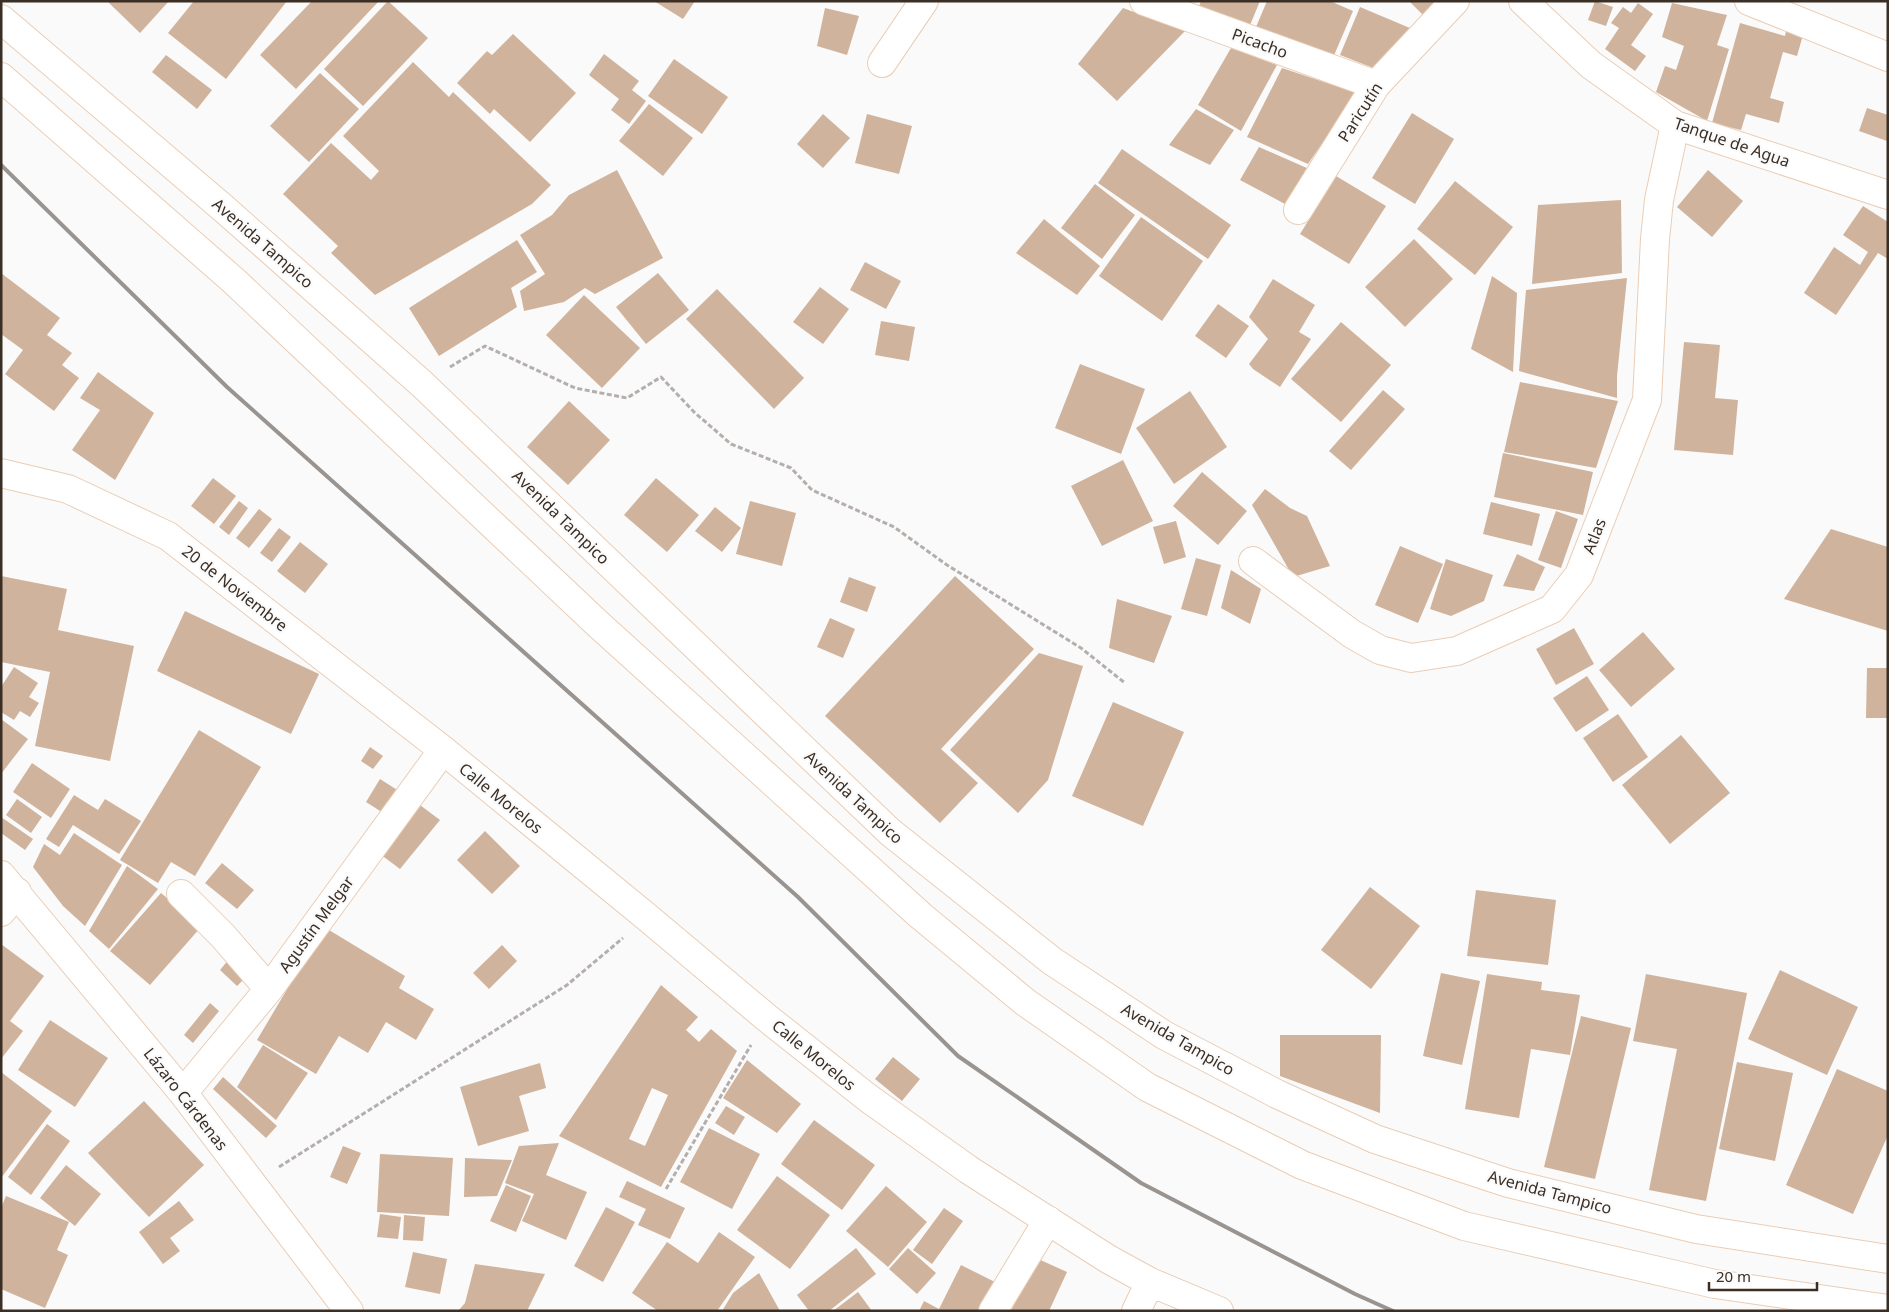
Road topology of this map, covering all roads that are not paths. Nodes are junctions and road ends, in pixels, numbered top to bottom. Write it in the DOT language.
graph roads {
  1 [pos="924,1"];
  2 [pos="1144,1"];
  3 [pos="1455,1"];
  4 [pos="1523,1"];
  5 [pos="1749,1"];
  6 [pos="1,19"];
  7 [pos="1888,57"];
  8 [pos="882,63"];
  9 [pos="1,77"];
  10 [pos="1376,85"];
  11 [pos="1675,125"];
  12 [pos="1888,195"];
  13 [pos="1298,210"];
  14 [pos="1,473"];
  15 [pos="1253,562"];
  16 [pos="442,750"];
  17 [pos="7,893"];
  18 [pos="181,894"];
  19 [pos="269,989"];
  20 [pos="183,1093"];
  21 [pos="1048,1220"];
  22 [pos="1888,1259"];
  23 [pos="1150,1282"];
  24 [pos="346,1309"];
  25 [pos="1888,1309"];
  26 [pos="993,1311"];
  27 [pos="1136,1311"];
  28 [pos="1219,1311"];
  1 -- 8 [label="street"];
  2 -- 10 [label="street, Picacho"];
  3 -- 10 [label="street, Paricutín"];
  4 -- 11 [label="street, Tanque de Agua"];
  5 -- 7 [label="street"];
  6 -- 22 [label="street, Avenida Tampico"];
  9 -- 25 [label="street"];
  10 -- 13 [label="street, Paricutín"];
  11 -- 12 [label="street, Tanque de Agua"];
  11 -- 15 [label="street, Atlas"];
  14 -- 16 [label="street, 20 de Noviembre"];
  16 -- 19 [label="street, Agustín Melgar"];
  16 -- 21 [label="street, Calle Morelos"];
  17 -- 20 [label="street, Lázaro Cárdenas"];
  18 -- 19 [label="street"];
  19 -- 20 [label="street, Agustín Melgar"];
  20 -- 24 [label="street, Lázaro Cárdenas"];
  21 -- 23 [label="street, Calle Morelos"];
  21 -- 26 [label="street"];
  23 -- 27 [label="street"];
  23 -- 28 [label="street, Calle Morelos"];
}
